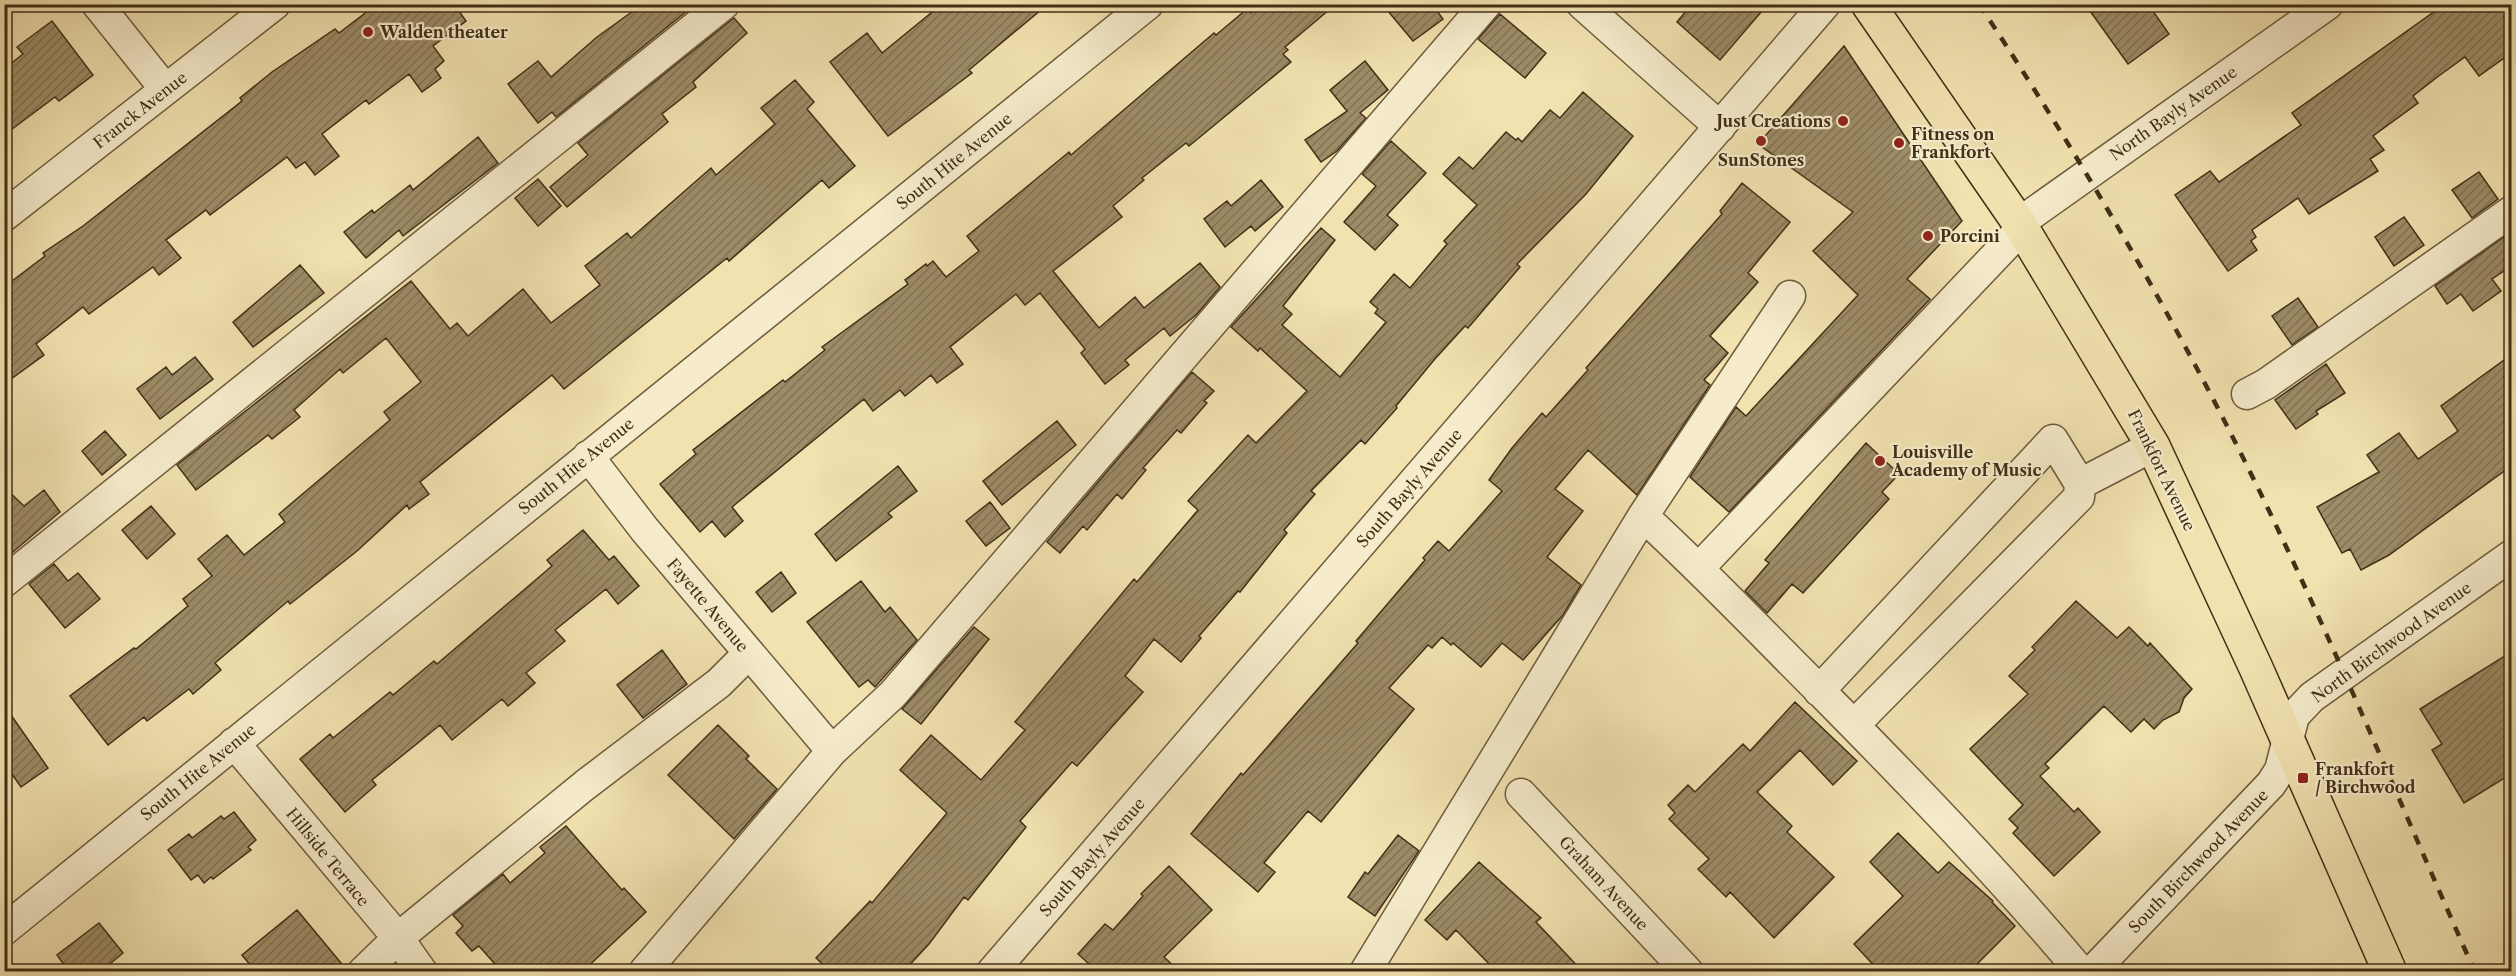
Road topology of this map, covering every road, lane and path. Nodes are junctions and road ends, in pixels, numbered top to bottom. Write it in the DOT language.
graph roads {
  1 [pos="97,4"];
  2 [pos="275,4"];
  3 [pos="724,4"];
  4 [pos="1148,4"];
  5 [pos="1486,4"];
  6 [pos="1582,4"];
  7 [pos="1825,4"];
  8 [pos="1868,4"];
  9 [pos="2328,4"];
  10 [pos="165,89"];
  11 [pos="1719,127"];
  12 [pos="2511,211"];
  13 [pos="4,216"];
  14 [pos="2020,226"];
  15 [pos="1790,296"];
  16 [pos="2247,394"];
  17 [pos="2152,446"];
  18 [pos="588,456"];
  19 [pos="2080,484"];
  20 [pos="1643,516"];
  21 [pos="2511,555"];
  22 [pos="1699,568"];
  23 [pos="4,582"];
  24 [pos="748,653"];
  25 [pos="1819,691"];
  26 [pos="1854,725"];
  27 [pos="2286,741"];
  28 [pos="234,743"];
  29 [pos="832,751"];
  30 [pos="1521,794"];
  31 [pos="4,930"];
  32 [pos="398,938"];
  33 [pos="1688,971"];
  34 [pos="363,972"];
  35 [pos="422,972"];
  36 [pos="644,972"];
  37 [pos="992,972"];
  38 [pos="1365,972"];
  39 [pos="2081,972"];
  40 [pos="2092,972"];
  41 [pos="2390,972"];
  1 -- 10 [label="street"];
  2 -- 10 [label="street, Franck Avenue"];
  3 -- 23 [label="street"];
  4 -- 18 [label="street, South Hite Avenue"];
  5 -- 29 [label="street"];
  6 -- 11 [label="street"];
  7 -- 11 [label="street, South Bayly Avenue"];
  8 -- 14 [label="main road, Frankfort Avenue"];
  9 -- 14 [label="street, North Bayly Avenue"];
  10 -- 13 [label="street, Franck Avenue"];
  11 -- 37 [label="street, South Bayly Avenue"];
  12 -- 16 [label="street"];
  14 -- 17 [label="main road, Frankfort Avenue"];
  14 -- 22 [label="street, North Bayly Avenue"];
  15 -- 20 [label="street"];
  17 -- 19 [label="street"];
  17 -- 27 [label="main road, Frankfort Avenue"];
  18 -- 24 [label="street, Fayette Avenue"];
  18 -- 28 [label="street, South Hite Avenue"];
  19 -- 25 [label="street"];
  19 -- 26 [label="street"];
  20 -- 22 [label="street"];
  20 -- 38 [label="street"];
  21 -- 27 [label="street, North Birchwood Avenue"];
  22 -- 25 [label="street"];
  24 -- 29 [label="street, Fayette Avenue"];
  24 -- 32 [label="street"];
  25 -- 26 [label="street"];
  26 -- 39 [label="street"];
  27 -- 40 [label="street, South Birchwood Avenue"];
  27 -- 41 [label="main road, Frankfort Avenue"];
  28 -- 31 [label="street, South Hite Avenue"];
  28 -- 32 [label="street, Hillside Terrace"];
  29 -- 36 [label="street"];
  30 -- 33 [label="street, Graham Avenue"];
  32 -- 34 [label="street"];
  32 -- 35 [label="street, Hillside Terrace"];
}
